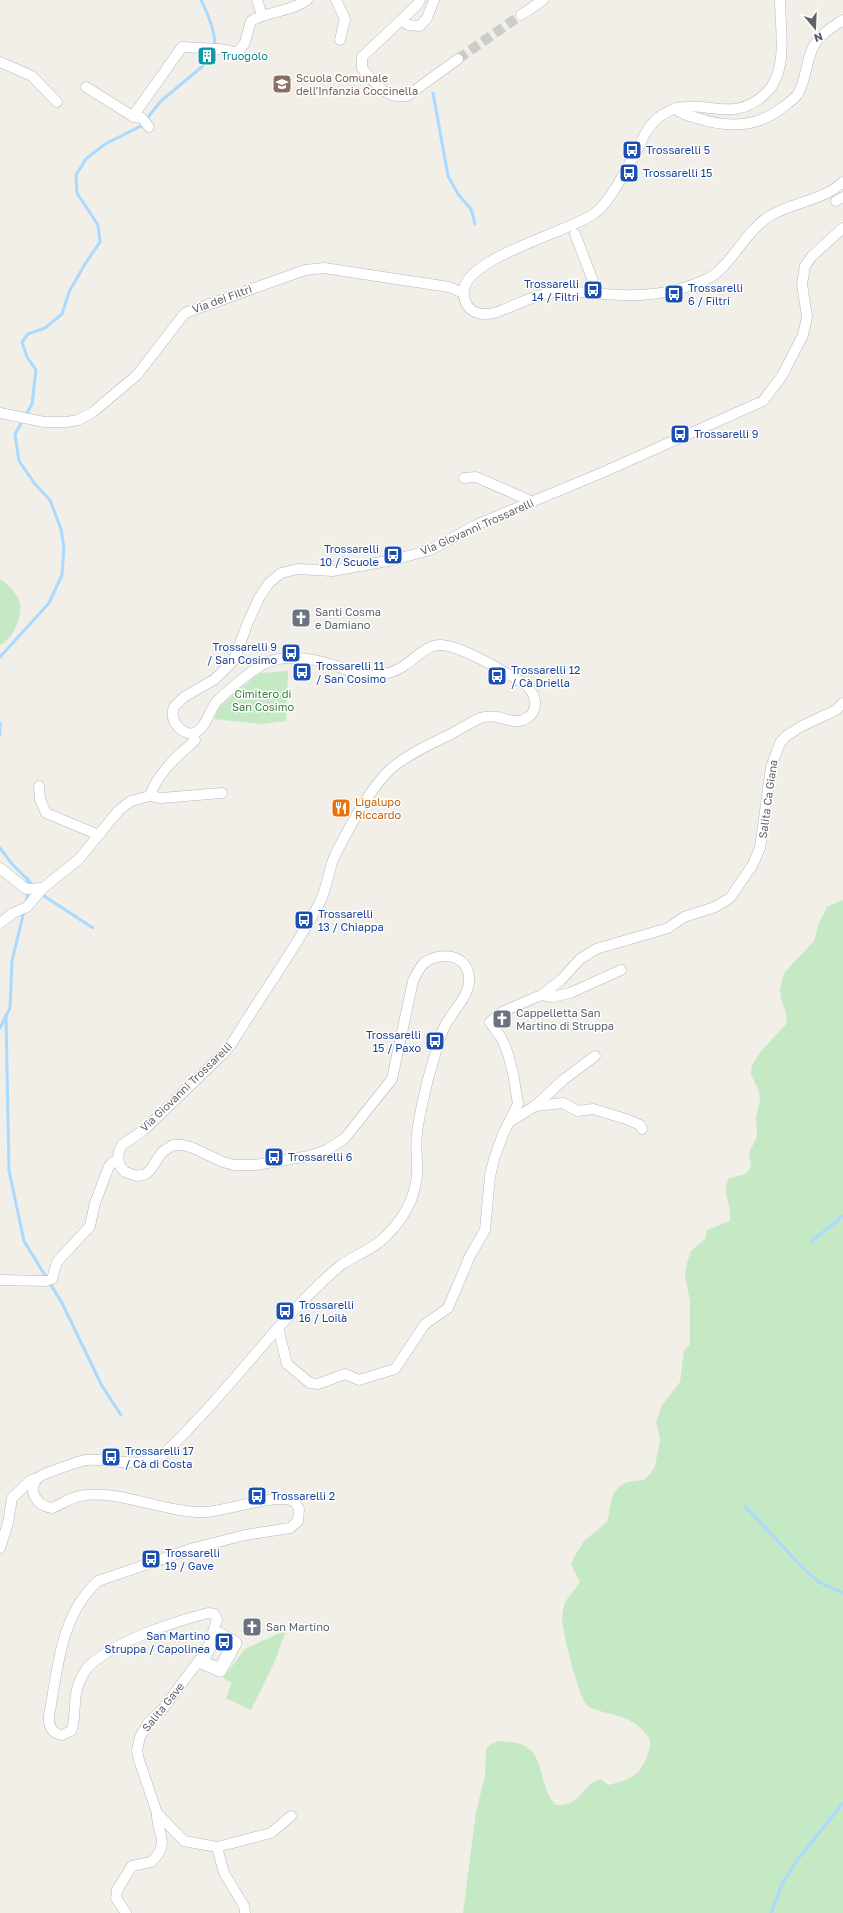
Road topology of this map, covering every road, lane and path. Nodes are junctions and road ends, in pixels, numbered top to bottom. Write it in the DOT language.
graph roads {
  1 [pos="257,0"];
  2 [pos="307,0"];
  3 [pos="336,0"];
  4 [pos="420,0"];
  5 [pos="434,0"];
  6 [pos="543,0"];
  7 [pos="780,0"];
  8 [pos="262,15"];
  9 [pos="522,15"];
  10 [pos="402,20"];
  11 [pos="843,20"];
  12 [pos="340,40"];
  13 [pos="458,59"];
  14 [pos="0,62"];
  15 [pos="86,86"];
  16 [pos="57,102"];
  17 [pos="675,108"];
  18 [pos="137,117"];
  19 [pos="149,128"];
  20 [pos="843,182"];
  21 [pos="843,228"];
  22 [pos="574,234"];
  23 [pos="463,292"];
  24 [pos="598,294"];
  25 [pos="0,413"];
  26 [pos="464,478"];
  27 [pos="533,502"];
  28 [pos="843,703"];
  29 [pos="192,734"];
  30 [pos="39,786"];
  31 [pos="222,793"];
  32 [pos="150,796"];
  33 [pos="99,835"];
  34 [pos="0,868"];
  35 [pos="43,888"];
  36 [pos="0,924"];
  37 [pos="621,970"];
  38 [pos="542,995"];
  39 [pos="595,1056"];
  40 [pos="535,1106"];
  41 [pos="510,1122"];
  42 [pos="642,1129"];
  43 [pos="118,1162"];
  44 [pos="0,1280"];
  45 [pos="278,1328"];
  46 [pos="38,1478"];
  47 [pos="0,1548"];
  48 [pos="157,1813"];
  49 [pos="291,1816"];
  50 [pos="217,1847"];
  51 [pos="126,1913"];
  52 [pos="245,1913"];
  1 -- 8 [label="street"];
  2 -- 8 [label="street"];
  3 -- 12 [label="street"];
  4 -- 10 [label="street"];
  5 -- 10 [label="street"];
  6 -- 9 [label="street"];
  7 -- 17 [label="street"];
  8 -- 18 [label="street"];
  10 -- 13 [label="street"];
  11 -- 17 [label="street"];
  14 -- 16 [label="street"];
  15 -- 18 [label="street"];
  17 -- 23 [label="street"];
  18 -- 19 [label="street"];
  20 -- 24 [label="street"];
  21 -- 27 [label="street, Via Giovanni Trossarelli"];
  22 -- 24 [label="street"];
  23 -- 24 [label="street"];
  23 -- 25 [label="street, Via dei Filtri"];
  26 -- 27 [label="street"];
  27 -- 29 [label="street, Via Giovanni Trossarelli"];
  28 -- 38 [label="street, Salita Ca Giana"];
  29 -- 32 [label="street"];
  29 -- 43 [label="street, Via Giovanni Trossarelli"];
  30 -- 33 [label="street"];
  31 -- 32 [label="street"];
  32 -- 33 [label="street"];
  33 -- 35 [label="street"];
  34 -- 35 [label="street"];
  35 -- 36 [label="street"];
  37 -- 38 [label="street, Salita Ca Giana"];
  38 -- 41 [label="street, Salita Ca Giana"];
  39 -- 40 [label="street"];
  40 -- 41 [label="street"];
  40 -- 42 [label="street"];
  41 -- 45 [label="street"];
  43 -- 44 [label="street"];
  43 -- 45 [label="street"];
  45 -- 46 [label="street"];
  46 -- 47 [label="street"];
  46 -- 48 [label="street, Salita Gave"];
  48 -- 50 [label="street, Salita Gave"];
  48 -- 51 [label="street"];
  49 -- 50 [label="street"];
  50 -- 52 [label="street"];
}
